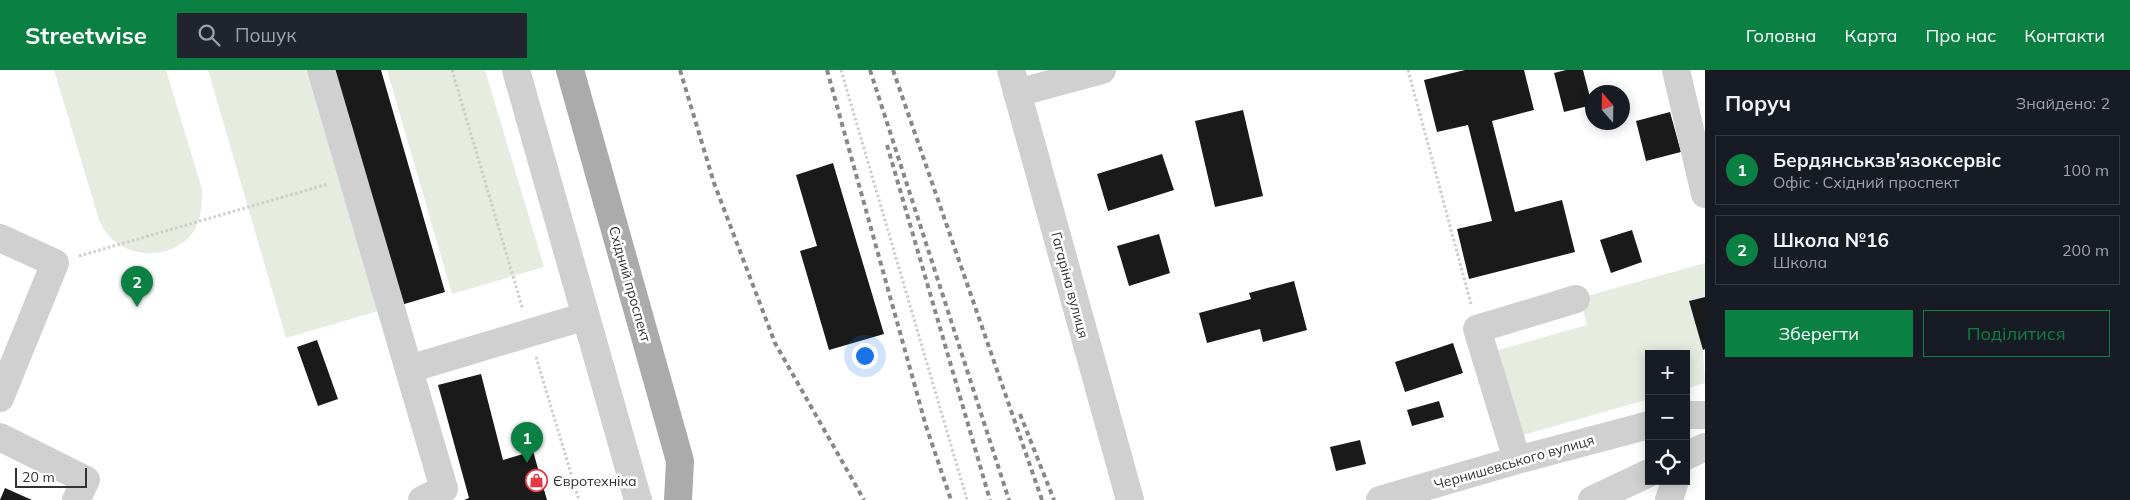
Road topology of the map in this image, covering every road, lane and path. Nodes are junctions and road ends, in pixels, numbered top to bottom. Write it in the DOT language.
graph roads {
  1 [pos="321,70"];
  2 [pos="452,70"];
  3 [pos="516,70"];
  4 [pos="570,70"];
  5 [pos="841,70"];
  6 [pos="1102,70"];
  7 [pos="1408,70"];
  8 [pos="1676,70"];
  9 [pos="1014,82"];
  10 [pos="352,176"];
  11 [pos="1705,194"];
  12 [pos="0,238"];
  13 [pos="55,263"];
  14 [pos="1576,299"];
  15 [pos="586,316"];
  16 [pos="1477,329"];
  17 [pos="530,333"];
  18 [pos="409,369"];
  19 [pos="0,398"];
  20 [pos="1690,415"];
  21 [pos="1705,415"];
  22 [pos="1645,426"];
  23 [pos="0,437"];
  24 [pos="1705,447"];
  25 [pos="1690,454"];
  26 [pos="1517,460"];
  27 [pos="1645,476"];
  28 [pos="1674,485"];
  29 [pos="76,500"];
  30 [pos="422,500"];
  31 [pos="579,500"];
  32 [pos="638,500"];
  33 [pos="678,500"];
  34 [pos="967,500"];
  35 [pos="1130,500"];
  36 [pos="1380,500"];
  37 [pos="1592,500"];
  38 [pos="1669,500"];
  1 -- 10 [label="street"];
  2 -- 17 [label="path"];
  3 -- 15 [label="street"];
  4 -- 33 [label="main road, Східний проспект"];
  5 -- 34 [label="path"];
  6 -- 9 [label="street"];
  7 -- 16 [label="path"];
  8 -- 11 [label="street"];
  9 -- 35 [label="street, Гагаріна вулиця"];
  10 -- 13 [label="path"];
  10 -- 18 [label="street"];
  12 -- 13 [label="street"];
  13 -- 19 [label="street"];
  14 -- 16 [label="street"];
  15 -- 17 [label="street"];
  15 -- 32 [label="street"];
  16 -- 26 [label="street"];
  17 -- 18 [label="street"];
  17 -- 31 [label="path"];
  18 -- 30 [label="street"];
  20 -- 21 [label="street"];
  22 -- 26 [label="street, Чернишевського вулиця"];
  23 -- 29 [label="street"];
  24 -- 25 [label="street"];
  26 -- 36 [label="street, Чернишевського вулиця"];
  27 -- 37 [label="street"];
  28 -- 38 [label="street"];
}
